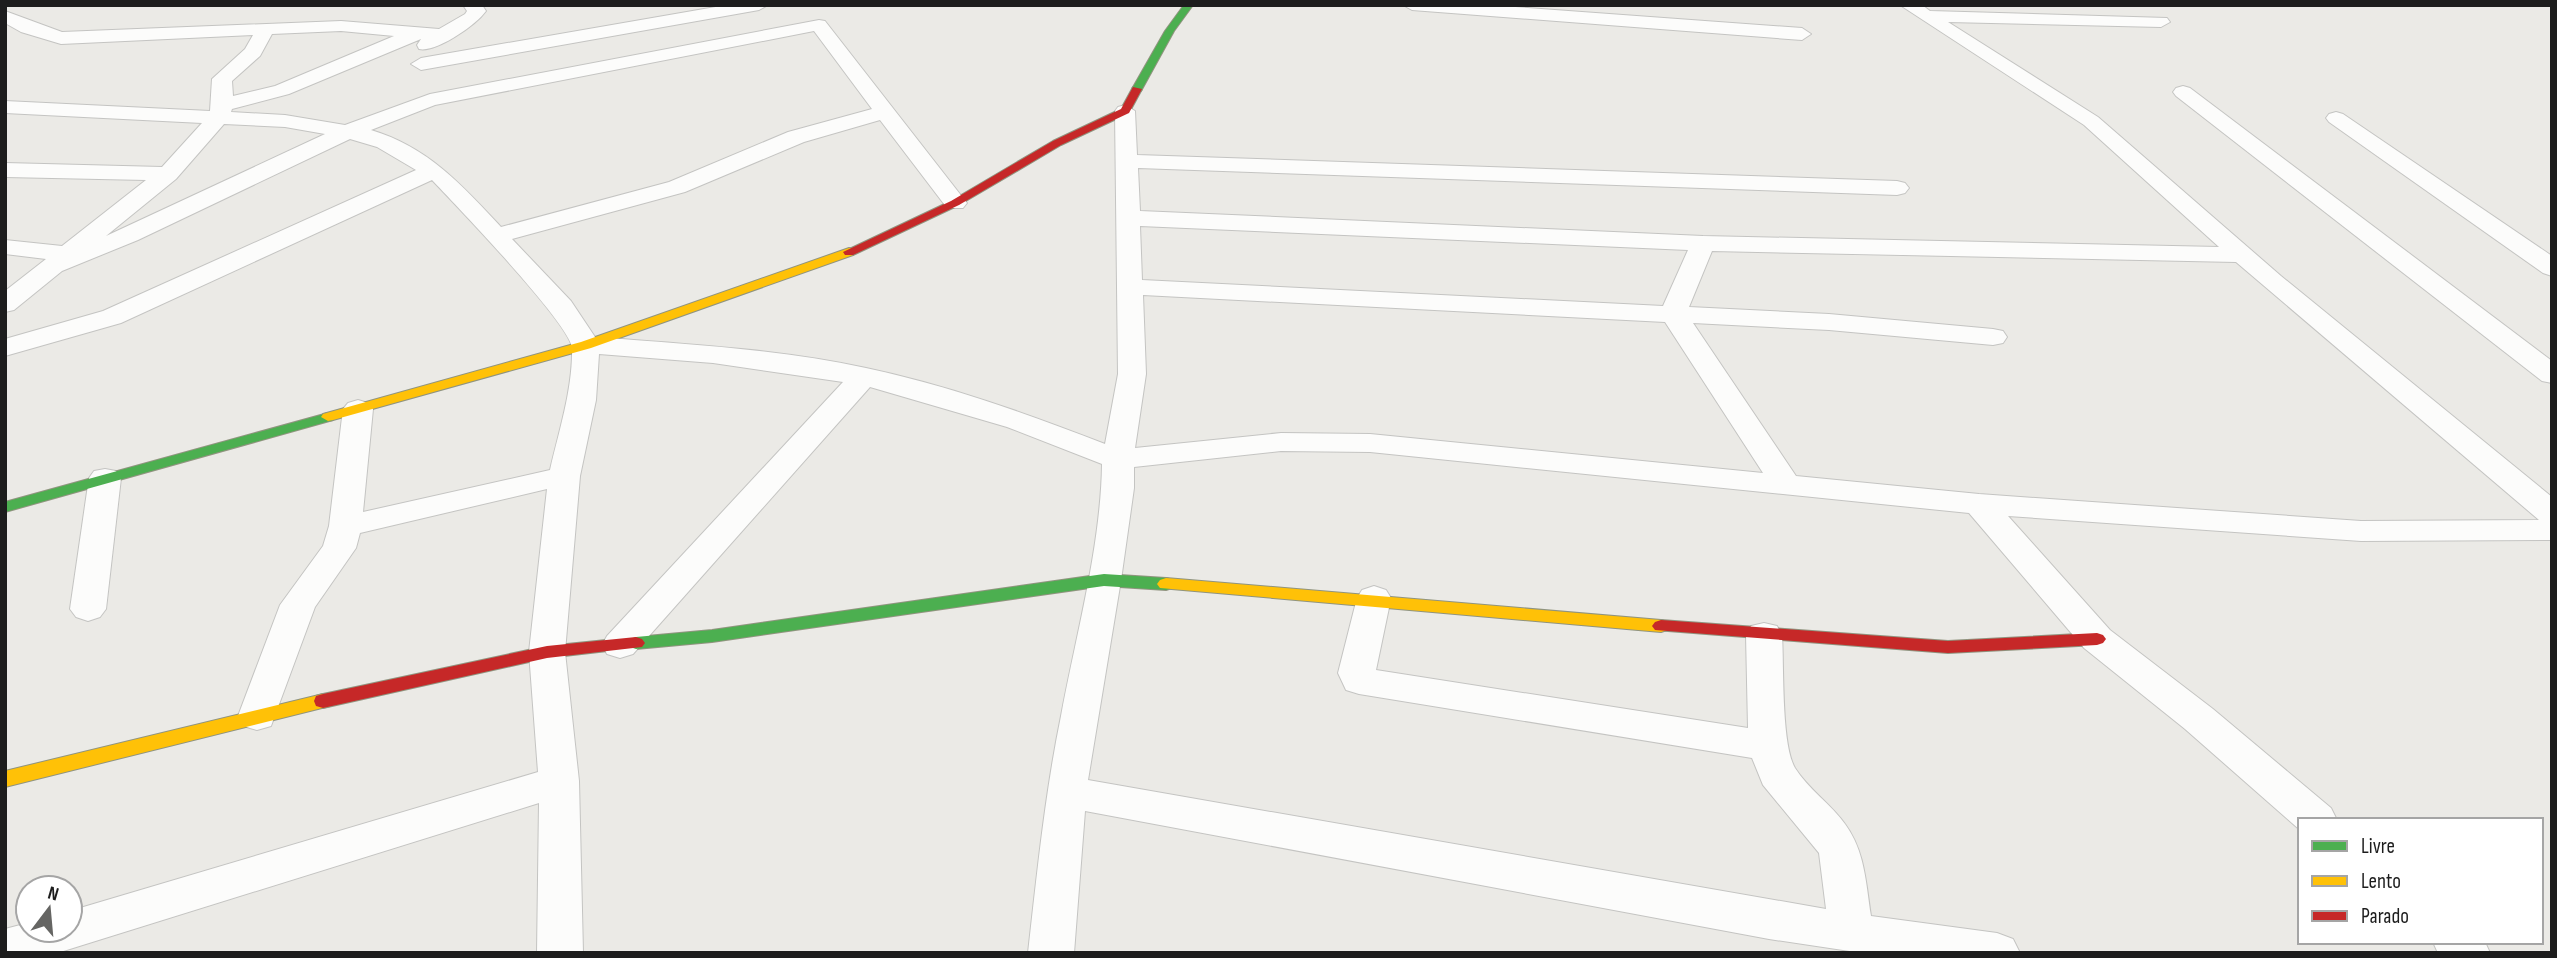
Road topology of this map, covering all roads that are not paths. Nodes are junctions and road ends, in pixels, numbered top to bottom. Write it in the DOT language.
graph roads {
  1 [pos="472,5"];
  2 [pos="759,5"];
  3 [pos="808,5"];
  4 [pos="1189,5"];
  5 [pos="1412,5"];
  6 [pos="1706,5"];
  7 [pos="1452,7"];
  8 [pos="1919,11"];
  9 [pos="1586,12"];
  10 [pos="223,13"];
  11 [pos="5,16"];
  12 [pos="2161,22"];
  13 [pos="819,25"];
  14 [pos="1728,28"];
  15 [pos="266,29"];
  16 [pos="184,32"];
  17 [pos="420,32"];
  18 [pos="442,34"];
  19 [pos="1802,34"];
  20 [pos="421,64"];
  21 [pos="2183,92"];
  22 [pos="430,100"];
  23 [pos="5,107"];
  24 [pos="1125,111"];
  25 [pos="220,112"];
  26 [pos="884,112"];
  27 [pos="2336,118"];
  28 [pos="351,130"];
  29 [pos="1127,161"];
  30 [pos="5,170"];
  31 [pos="432,170"];
  32 [pos="168,174"];
  33 [pos="1897,188"];
  34 [pos="955,204"];
  35 [pos="1130,218"];
  36 [pos="495,236"];
  37 [pos="1703,243"];
  38 [pos="5,247"];
  39 [pos="2242,255"];
  40 [pos="60,260"];
  41 [pos="2552,268"];
  42 [pos="1132,287"];
  43 [pos="5,304"];
  44 [pos="1673,314"];
  45 [pos="1993,337"];
  46 [pos="586,345"];
  47 [pos="5,348"];
  48 [pos="2552,375"];
  49 [pos="864,376"];
  50 [pos="358,409"];
  51 [pos="1118,459"];
  52 [pos="564,476"];
  53 [pos="105,478"];
  54 [pos="1786,484"];
  55 [pos="1979,504"];
  56 [pos="5,507"];
  57 [pos="2552,514"];
  58 [pos="345,526"];
  59 [pos="2552,530"];
  60 [pos="1104,580"];
  61 [pos="1374,598"];
  62 [pos="88,609"];
  63 [pos="1764,635"];
  64 [pos="2097,639"];
  65 [pos="620,645"];
  66 [pos="547,652"];
  67 [pos="257,716"];
  68 [pos="1768,746"];
  69 [pos="5,779"];
  70 [pos="559,781"];
  71 [pos="1066,792"];
  72 [pos="2314,818"];
  73 [pos="84,925"];
  74 [pos="1851,932"];
  75 [pos="22,944"];
  76 [pos="5,949"];
  77 [pos="560,953"];
  78 [pos="1051,953"];
  79 [pos="1997,953"];
  1 -- 18 [label="street"];
  2 -- 20 [label="street"];
  3 -- 13 [label="street"];
  4 -- 24 [label="street"];
  5 -- 7 [label="street"];
  6 -- 14 [label="street"];
  7 -- 9 [label="street"];
  8 -- 12 [label="street"];
  8 -- 39 [label="street"];
  9 -- 14 [label="street"];
  10 -- 16 [label="street"];
  11 -- 16 [label="street"];
  13 -- 22 [label="street"];
  13 -- 26 [label="street"];
  14 -- 19 [label="street"];
  15 -- 16 [label="street"];
  15 -- 17 [label="street"];
  15 -- 25 [label="street"];
  17 -- 18 [label="street"];
  17 -- 25 [label="street"];
  18 -- 20 [label="street"];
  20 -- 22 [label="street"];
  21 -- 48 [label="street"];
  22 -- 28 [label="street"];
  23 -- 25 [label="street"];
  24 -- 29 [label="street"];
  24 -- 34 [label="street"];
  25 -- 28 [label="street"];
  25 -- 32 [label="street"];
  26 -- 34 [label="street"];
  26 -- 36 [label="street"];
  27 -- 41 [label="street"];
  28 -- 31 [label="street"];
  28 -- 40 [label="street"];
  29 -- 33 [label="street"];
  29 -- 35 [label="street"];
  30 -- 32 [label="street"];
  31 -- 36 [label="street"];
  31 -- 47 [label="street"];
  32 -- 40 [label="street"];
  34 -- 46 [label="street"];
  35 -- 37 [label="street"];
  35 -- 42 [label="street"];
  36 -- 46 [label="street"];
  37 -- 39 [label="street"];
  37 -- 44 [label="street"];
  38 -- 40 [label="street"];
  39 -- 57 [label="street"];
  40 -- 43 [label="street"];
  42 -- 44 [label="street"];
  42 -- 51 [label="street"];
  44 -- 45 [label="street"];
  44 -- 54 [label="street"];
  46 -- 49 [label="street"];
  46 -- 50 [label="street"];
  46 -- 52 [label="street"];
  49 -- 51 [label="street"];
  49 -- 65 [label="street"];
  50 -- 53 [label="street"];
  50 -- 58 [label="street"];
  51 -- 54 [label="street"];
  51 -- 60 [label="street"];
  52 -- 58 [label="street"];
  52 -- 66 [label="street"];
  53 -- 56 [label="street"];
  53 -- 62 [label="street"];
  54 -- 55 [label="street"];
  55 -- 59 [label="street"];
  55 -- 64 [label="street"];
  58 -- 67 [label="street"];
  60 -- 61 [label="street"];
  60 -- 65 [label="street"];
  60 -- 71 [label="street"];
  61 -- 63 [label="street"];
  61 -- 68 [label="street"];
  63 -- 64 [label="street"];
  63 -- 68 [label="street"];
  64 -- 72 [label="street"];
  65 -- 66 [label="street"];
  66 -- 67 [label="street"];
  66 -- 70 [label="street"];
  67 -- 69 [label="street"];
  68 -- 74 [label="street"];
  70 -- 73 [label="street"];
  70 -- 77 [label="street"];
  71 -- 74 [label="street"];
  71 -- 78 [label="street"];
  74 -- 79 [label="street"];
  75 -- 76 [label="street"];
}
